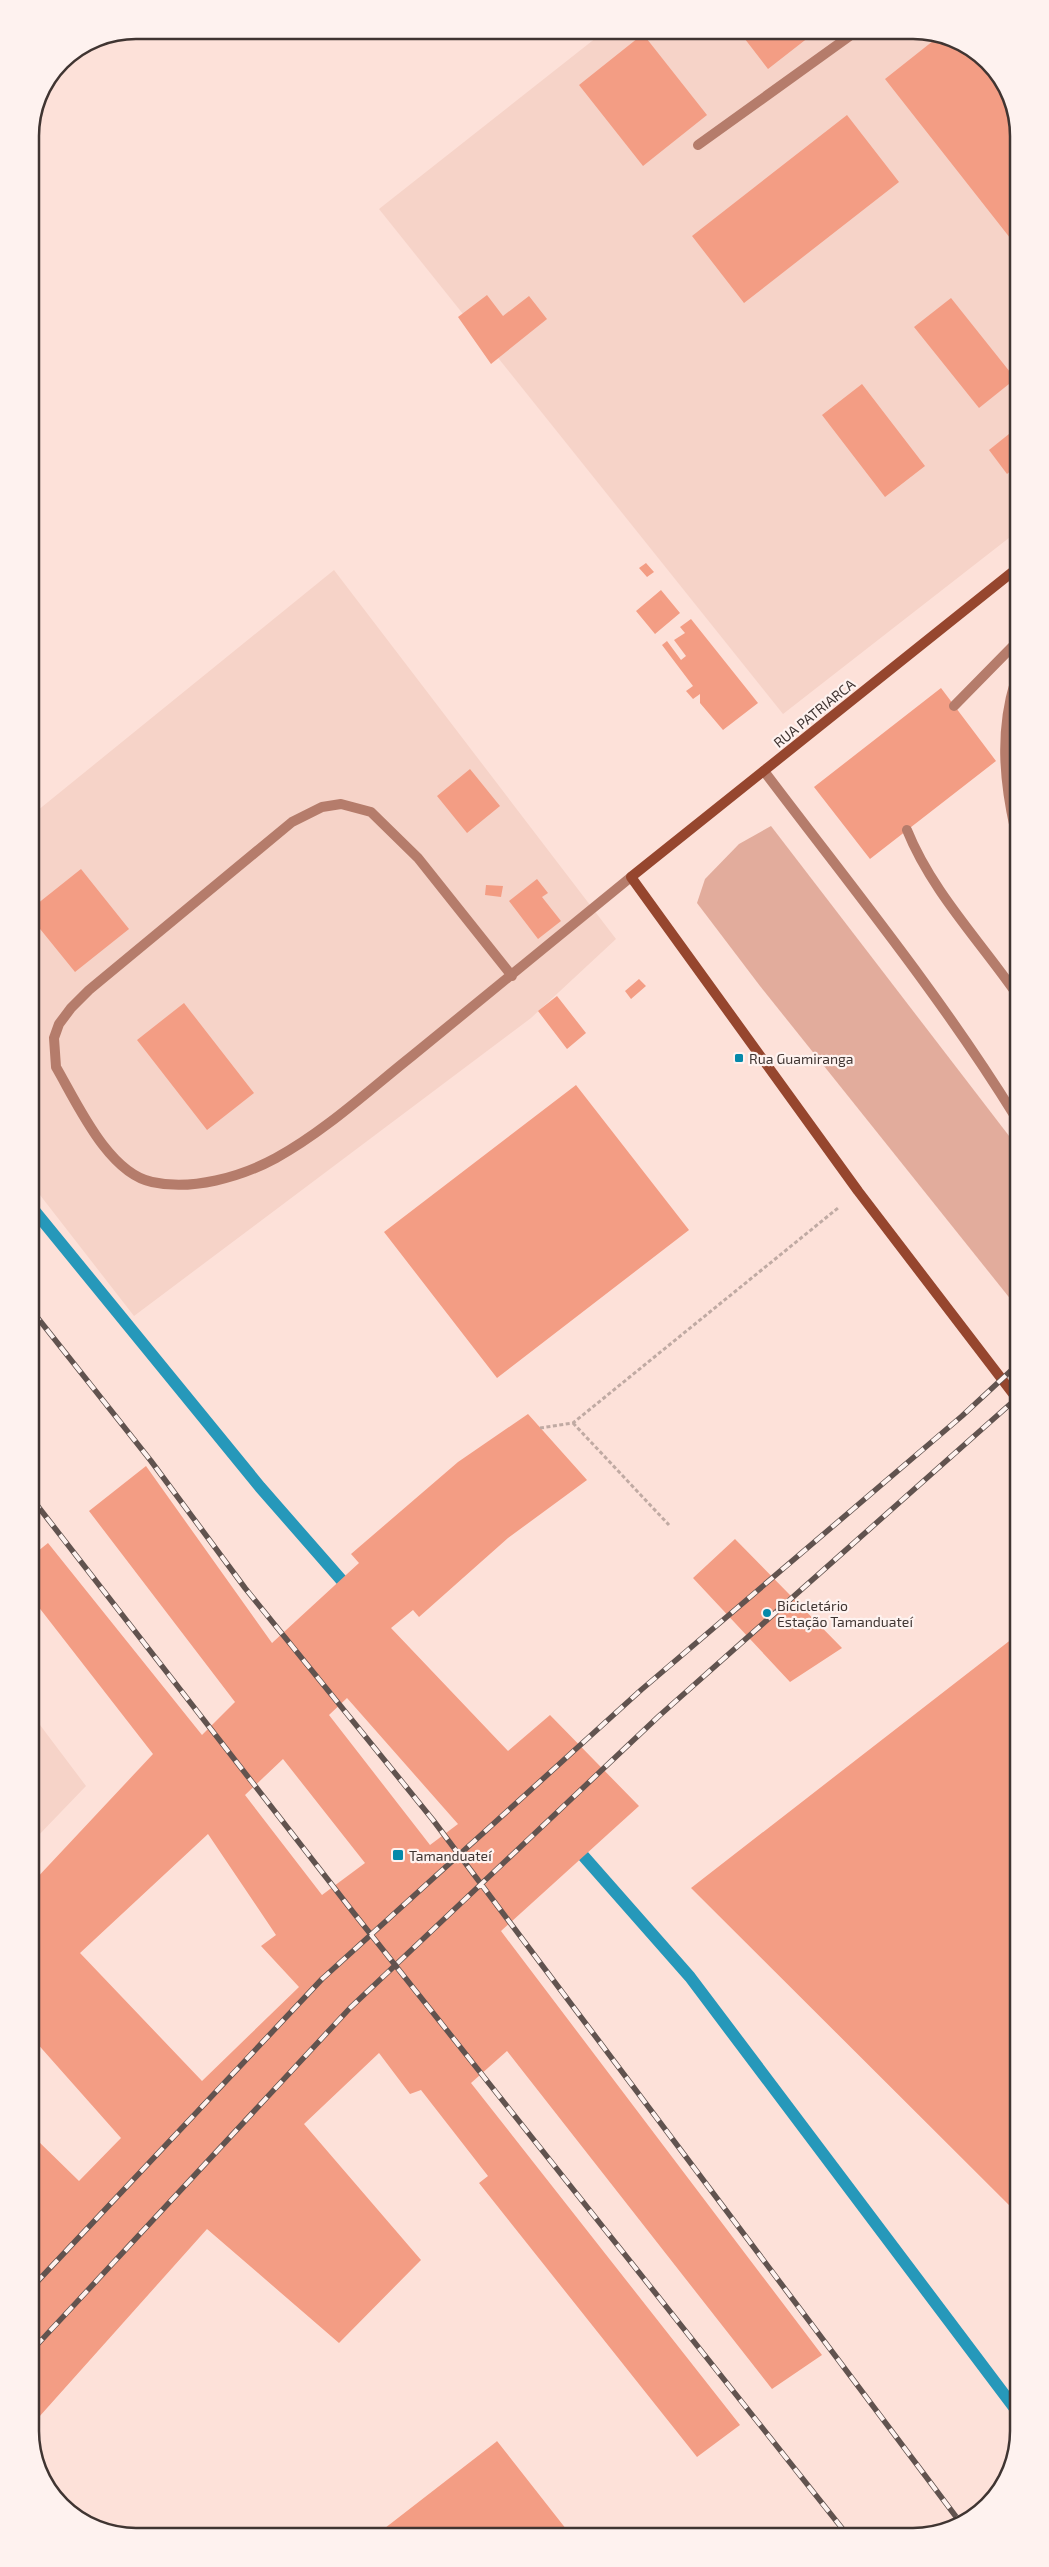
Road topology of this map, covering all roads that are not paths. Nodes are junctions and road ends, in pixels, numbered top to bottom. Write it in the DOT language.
graph roads {
  1 [pos="845,39"];
  2 [pos="698,145"];
  3 [pos="1010,574"];
  4 [pos="1010,649"];
  5 [pos="954,706"];
  6 [pos="1010,707"];
  7 [pos="764,771"];
  8 [pos="1010,808"];
  9 [pos="907,830"];
  10 [pos="631,877"];
  11 [pos="512,976"];
  12 [pos="1010,985"];
  13 [pos="1010,1108"];
  14 [pos="1010,1391"];
  1 -- 2 [label="lane"];
  3 -- 7 [label="street, RUA PATRIARCA"];
  4 -- 5 [label="lane"];
  6 -- 8 [label="lane"];
  7 -- 10 [label="street, RUA PATRIARCA"];
  7 -- 13 [label="lane"];
  9 -- 12 [label="lane"];
  10 -- 11 [label="lane"];
  10 -- 14 [label="street"];
  11 -- 11 [label="lane"];
}
